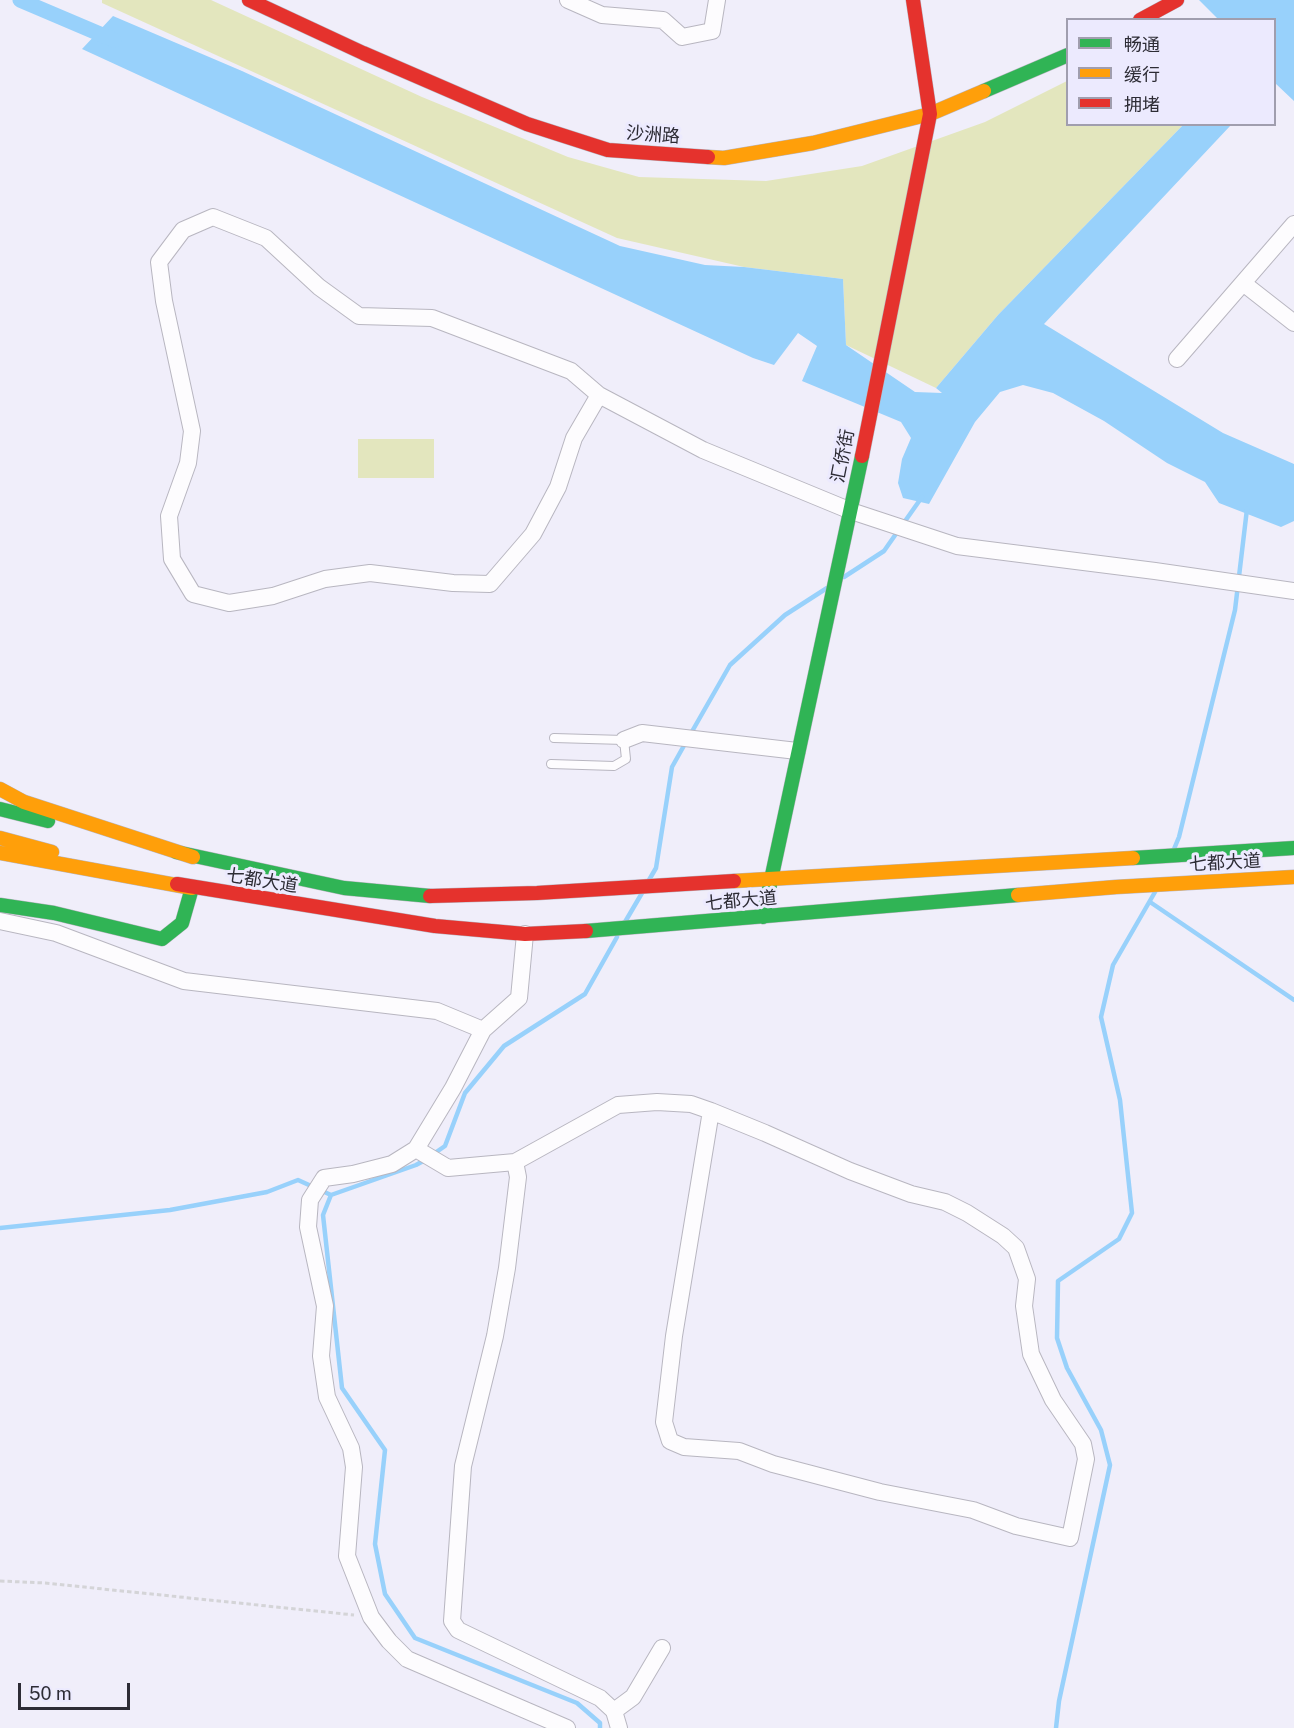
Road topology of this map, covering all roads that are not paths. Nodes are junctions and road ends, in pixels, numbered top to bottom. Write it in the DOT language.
graph roads {
  1 [pos="249,0"];
  2 [pos="568,0"];
  3 [pos="717,0"];
  4 [pos="913,0"];
  5 [pos="1177,0"];
  6 [pos="1144,18"];
  7 [pos="1066,56"];
  8 [pos="930,114"];
  9 [pos="1294,224"];
  10 [pos="1243,283"];
  11 [pos="1294,323"];
  12 [pos="1176,359"];
  13 [pos="599,395"];
  14 [pos="851,511"];
  15 [pos="1294,591"];
  16 [pos="554,738"];
  17 [pos="624,740"];
  18 [pos="797,751"];
  19 [pos="551,764"];
  20 [pos="0,789"];
  21 [pos="0,809"];
  22 [pos="0,838"];
  23 [pos="1294,848"];
  24 [pos="0,853"];
  25 [pos="193,856"];
  26 [pos="1294,877"];
  27 [pos="770,879"];
  28 [pos="192,888"];
  29 [pos="0,905"];
  30 [pos="763,917"];
  31 [pos="0,921"];
  32 [pos="525,934"];
  33 [pos="483,1030"];
  34 [pos="711,1111"];
  35 [pos="420,1151"];
  36 [pos="515,1162"];
  37 [pos="662,1648"];
  38 [pos="614,1712"];
  39 [pos="567,1728"];
  40 [pos="619,1728"];
  1 -- 8 [label="main road, 沙洲路"];
  2 -- 3 [label="street"];
  4 -- 8 [label="main road, 汇侨街"];
  5 -- 6 [label="main road"];
  7 -- 8 [label="main road, 沙洲路"];
  8 -- 14 [label="main road, 汇侨街"];
  9 -- 10 [label="street"];
  10 -- 11 [label="street"];
  10 -- 12 [label="street"];
  13 -- 13 [label="street"];
  13 -- 14 [label="street"];
  14 -- 15 [label="street"];
  14 -- 18 [label="main road, 汇侨街"];
  16 -- 17 [label="lane"];
  17 -- 18 [label="street"];
  17 -- 19 [label="lane"];
  18 -- 27 [label="main road, 汇侨街"];
  20 -- 25 [label="main road"];
  21 -- 25 [label="main road"];
  22 -- 28 [label="main road"];
  23 -- 27 [label="main road, 七都大道"];
  24 -- 28 [label="main road"];
  25 -- 27 [label="main road, 七都大道"];
  26 -- 30 [label="main road, 七都大道"];
  27 -- 30 [label="main road, 汇侨街"];
  28 -- 29 [label="main road"];
  28 -- 32 [label="main road, 七都大道"];
  30 -- 32 [label="main road, 七都大道"];
  31 -- 33 [label="street"];
  32 -- 33 [label="street"];
  33 -- 35 [label="street"];
  34 -- 34 [label="street"];
  34 -- 36 [label="street"];
  35 -- 36 [label="street"];
  35 -- 39 [label="street"];
  36 -- 38 [label="street"];
  37 -- 38 [label="street"];
  38 -- 40 [label="street"];
}
